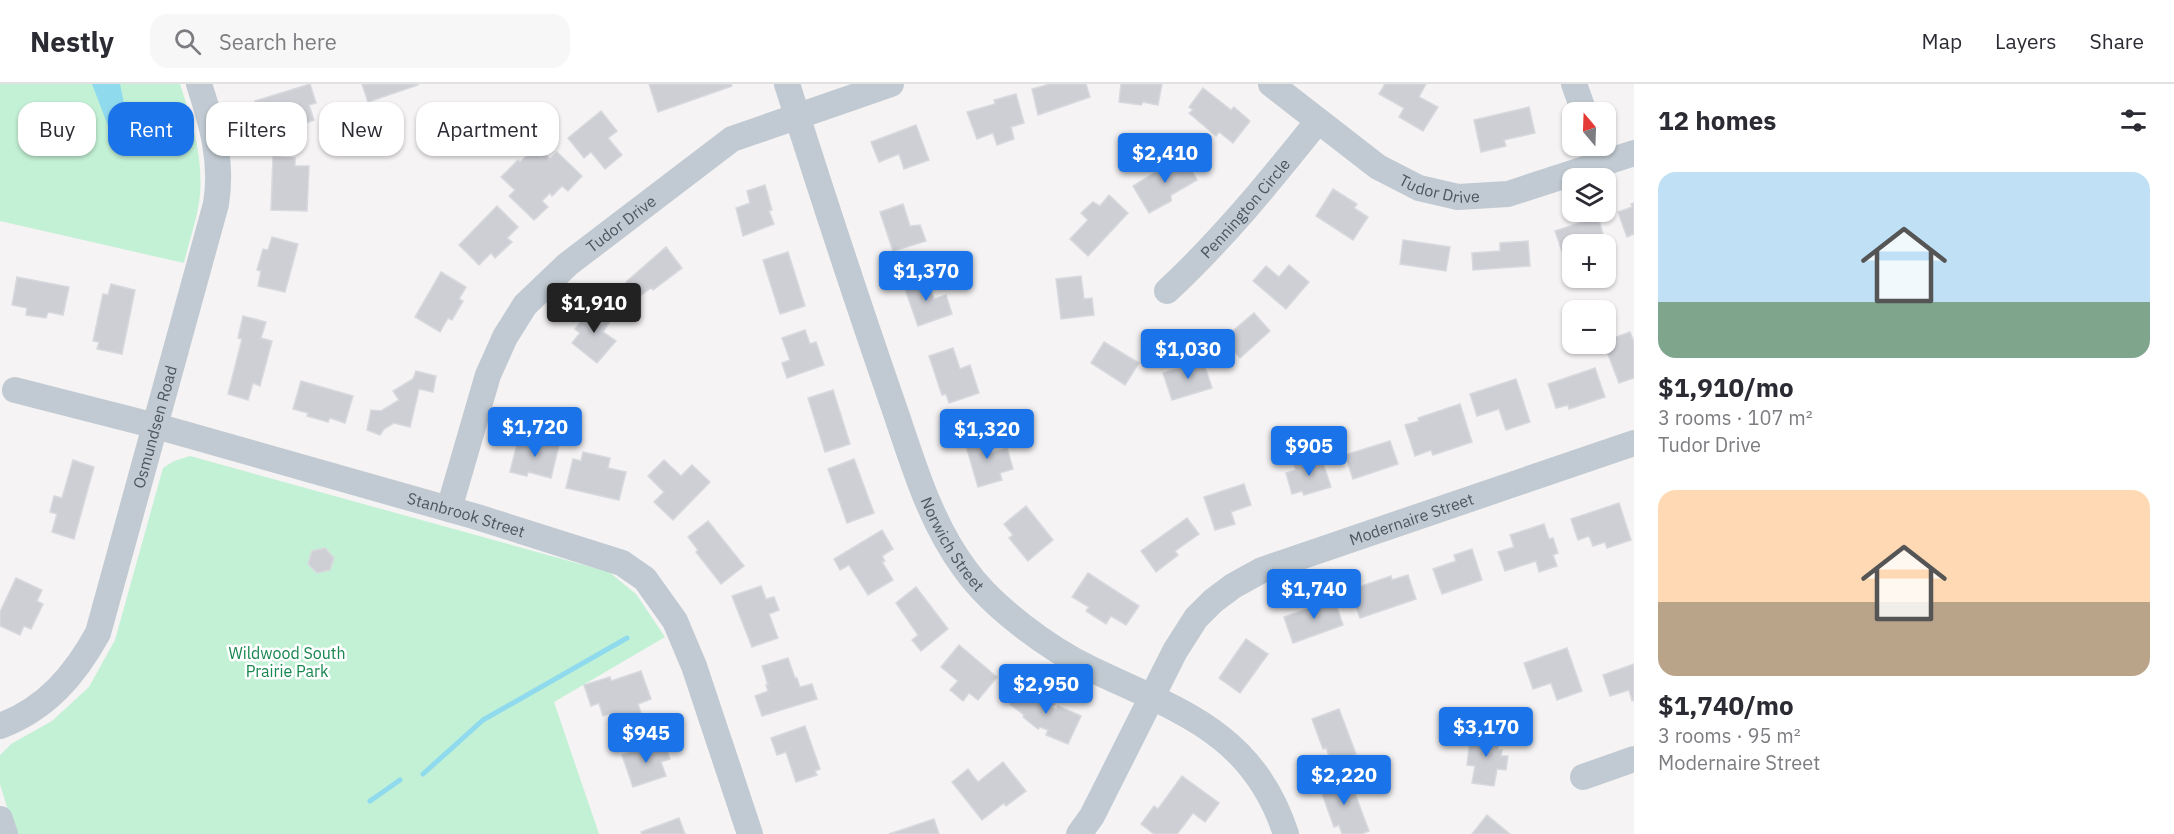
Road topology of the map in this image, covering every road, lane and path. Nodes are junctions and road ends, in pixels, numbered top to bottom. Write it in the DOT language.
graph roads {
  1 [pos="199,84"];
  2 [pos="787,84"];
  3 [pos="891,84"];
  4 [pos="1271,84"];
  5 [pos="1574,84"];
  6 [pos="1580,102"];
  7 [pos="797,116"];
  8 [pos="1318,121"];
  9 [pos="1634,153"];
  10 [pos="1616,154"];
  11 [pos="1594,156"];
  12 [pos="1167,291"];
  13 [pos="15,390"];
  14 [pos="156,426"];
  15 [pos="1634,444"];
  16 [pos="449,509"];
  17 [pos="1153,696"];
  18 [pos="0,726"];
  19 [pos="1634,759"];
  20 [pos="1583,777"];
  21 [pos="0,819"];
  22 [pos="5,834"];
  23 [pos="750,834"];
  24 [pos="1079,834"];
  25 [pos="1286,834"];
  1 -- 14 [label="street, Osmundsen Road"];
  2 -- 7 [label="street, Norwich Street"];
  3 -- 7 [label="street, Tudor Drive"];
  4 -- 8 [label="street, Tudor Drive"];
  5 -- 6 [label="street"];
  7 -- 16 [label="street, Tudor Drive"];
  7 -- 17 [label="street, Norwich Street"];
  8 -- 11 [label="street, Tudor Drive"];
  8 -- 12 [label="street, Pennington Circle"];
  9 -- 10 [label="street, Tudor Drive"];
  13 -- 14 [label="street, Stanbrook Street"];
  14 -- 16 [label="street, Stanbrook Street"];
  14 -- 18 [label="street, Osmundsen Road"];
  15 -- 17 [label="street, Modernaire Street"];
  16 -- 23 [label="street, Stanbrook Street"];
  17 -- 24 [label="street, Modernaire Street"];
  17 -- 25 [label="street, Norwich Street"];
  19 -- 20 [label="street"];
  21 -- 22 [label="street"];
}
